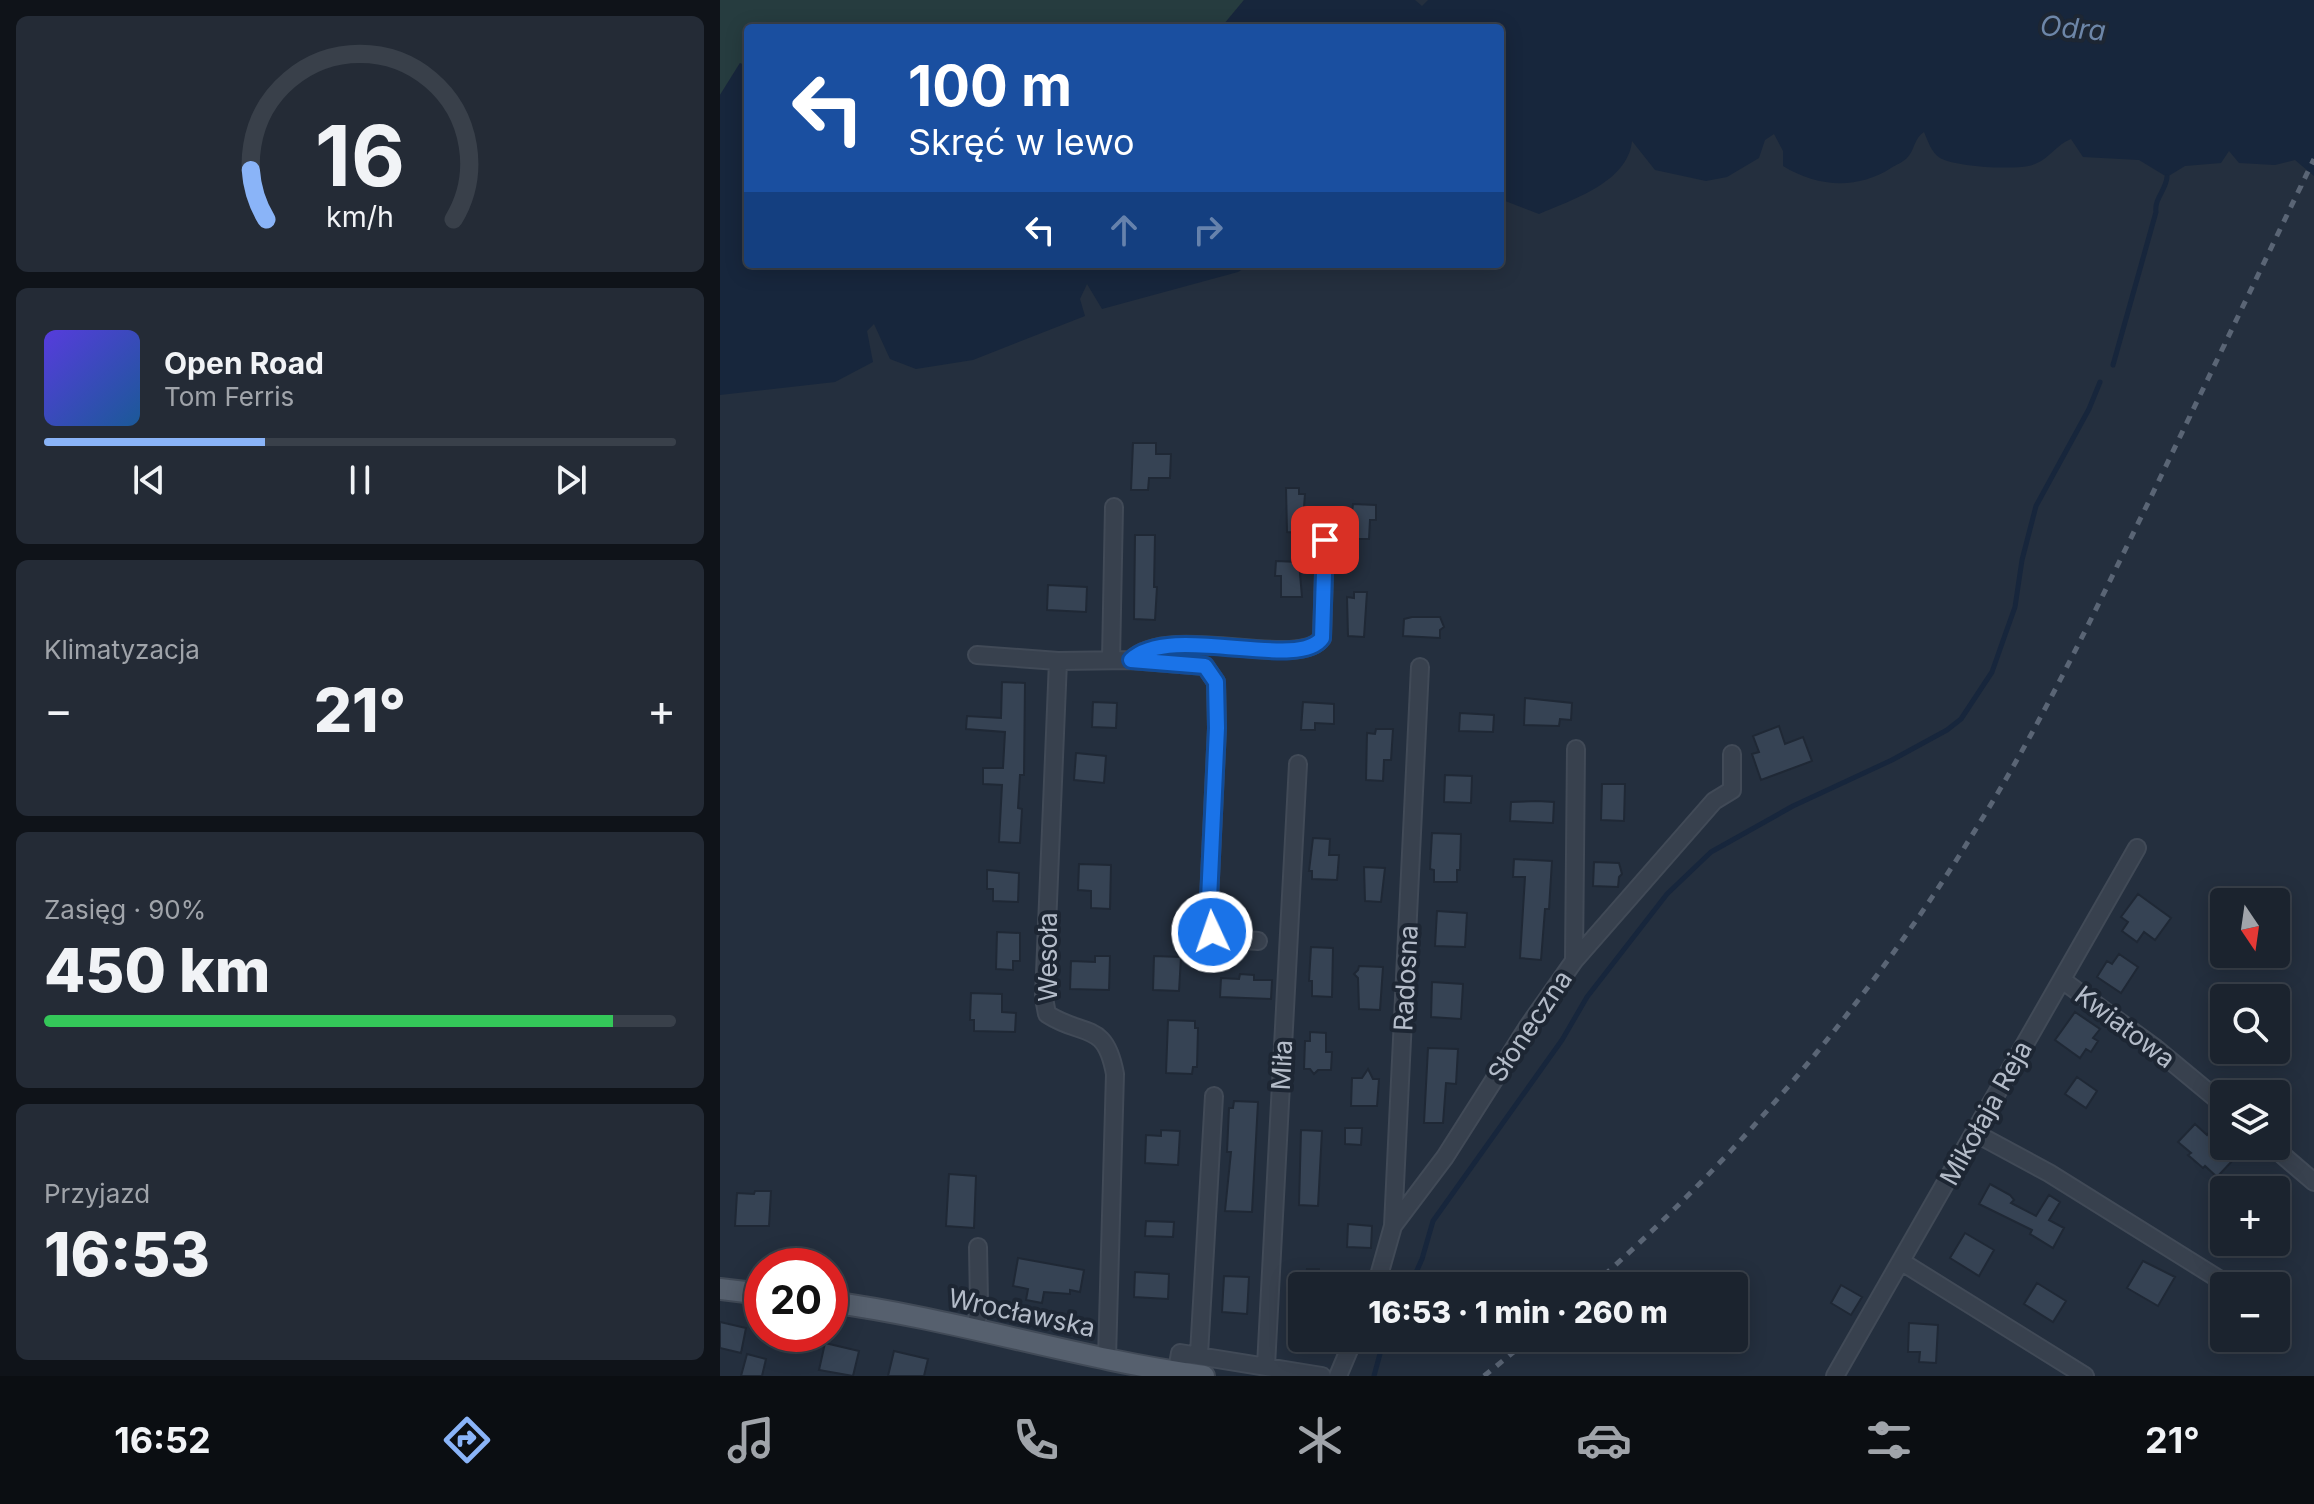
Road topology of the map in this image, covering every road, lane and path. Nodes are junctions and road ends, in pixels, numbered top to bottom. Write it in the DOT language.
graph roads {
  1 [pos="1114,507"];
  2 [pos="1325,540"];
  3 [pos="977,655"];
  4 [pos="1111,660"];
  5 [pos="1131,660"];
  6 [pos="1058,661"];
  7 [pos="1420,667"];
  8 [pos="1576,749"];
  9 [pos="1732,754"];
  10 [pos="1298,764"];
  11 [pos="2137,848"];
  12 [pos="1258,941"];
  13 [pos="1574,961"];
  14 [pos="2062,980"];
  15 [pos="2210,1093"];
  16 [pos="1214,1096"];
  17 [pos="1975,1133"];
  18 [pos="2288,1160"];
  19 [pos="2314,1182"];
  20 [pos="1393,1226"];
  21 [pos="978,1247"];
  22 [pos="1902,1262"];
  23 [pos="1380,1272"];
  24 [pos="2210,1274"];
  25 [pos="720,1289"];
  26 [pos="744,1292"];
  27 [pos="848,1305"];
  28 [pos="976,1328"];
  29 [pos="1348,1352"];
  30 [pos="1199,1354"];
  31 [pos="1107,1358"];
  32 [pos="1266,1366"];
  33 [pos="1177,1371"];
  34 [pos="1204,1376"];
  35 [pos="1322,1376"];
  36 [pos="1338,1376"];
  37 [pos="1835,1376"];
  38 [pos="2085,1376"];
  1 -- 4 [label="street"];
  2 -- 5 [label="street"];
  3 -- 6 [label="street"];
  4 -- 5 [label="street"];
  4 -- 6 [label="street"];
  5 -- 12 [label="street"];
  6 -- 31 [label="street, Wesoła"];
  7 -- 20 [label="street, Radosna"];
  8 -- 13 [label="street, Słoneczna"];
  9 -- 13 [label="street"];
  10 -- 32 [label="street, Miła"];
  11 -- 14 [label="street, Mikołaja Reja"];
  13 -- 20 [label="street, Słoneczna"];
  14 -- 15 [label="street, Kwiatowa"];
  14 -- 17 [label="street, Mikołaja Reja"];
  16 -- 30 [label="street"];
  17 -- 22 [label="street, Mikołaja Reja"];
  17 -- 24 [label="street"];
  18 -- 19 [label="street"];
  20 -- 23 [label="street, Radosna"];
  21 -- 28 [label="street"];
  22 -- 37 [label="street, Mikołaja Reja"];
  22 -- 38 [label="street"];
  25 -- 26 [label="main road"];
  27 -- 28 [label="main road, Wrocławska"];
  28 -- 31 [label="main road, Wrocławska"];
  29 -- 36 [label="street"];
  30 -- 32 [label="street"];
  30 -- 33 [label="street"];
  31 -- 33 [label="main road, Wrocławska"];
  32 -- 35 [label="street"];
  33 -- 34 [label="main road, Wrocławska"];
}
